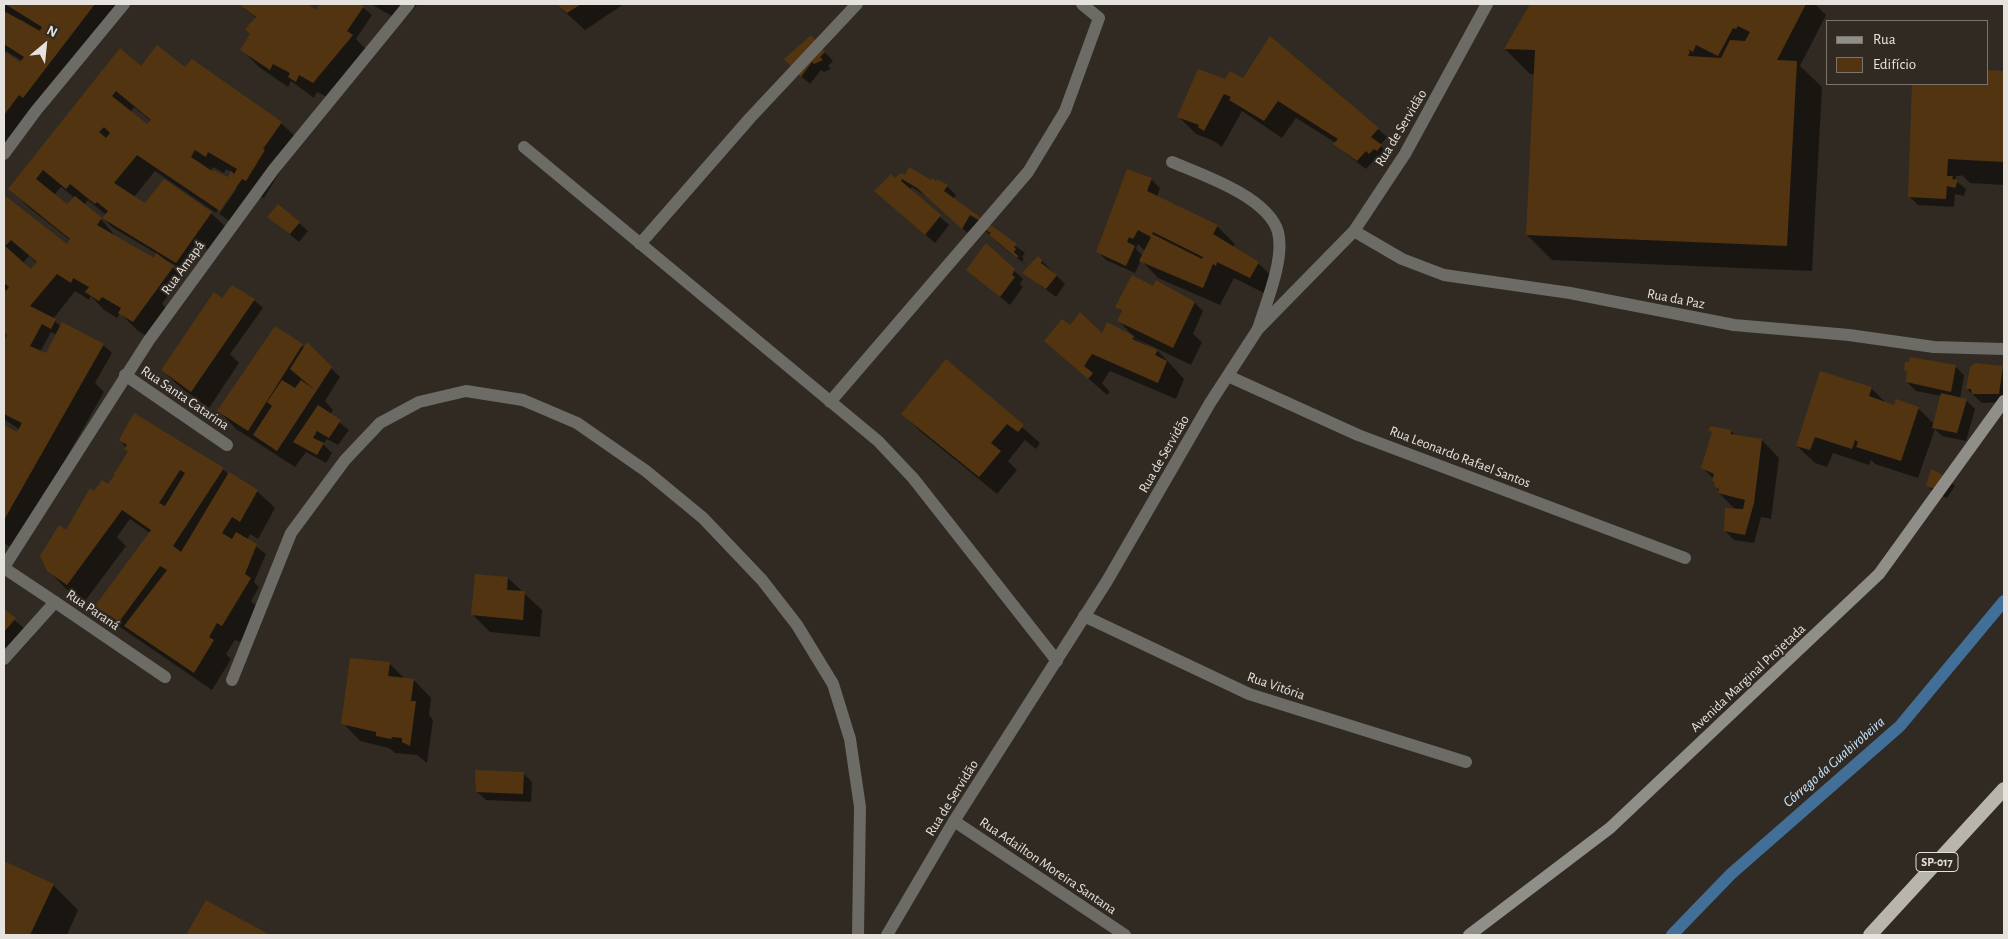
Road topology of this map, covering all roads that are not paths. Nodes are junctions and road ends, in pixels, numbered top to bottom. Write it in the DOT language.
graph roads {
  1 [pos="124,4"];
  2 [pos="409,4"];
  3 [pos="857,4"];
  4 [pos="1082,4"];
  5 [pos="1487,4"];
  6 [pos="524,147"];
  7 [pos="4,154"];
  8 [pos="1172,162"];
  9 [pos="1354,231"];
  10 [pos="640,244"];
  11 [pos="1258,329"];
  12 [pos="2004,349"];
  13 [pos="125,375"];
  14 [pos="1228,376"];
  15 [pos="2004,401"];
  16 [pos="830,402"];
  17 [pos="227,445"];
  18 [pos="1685,558"];
  19 [pos="4,567"];
  20 [pos="54,602"];
  21 [pos="1084,616"];
  22 [pos="4,659"];
  23 [pos="1057,661"];
  24 [pos="165,677"];
  25 [pos="232,680"];
  26 [pos="1466,762"];
  27 [pos="2004,789"];
  28 [pos="954,821"];
  29 [pos="858,935"];
  30 [pos="887,935"];
  31 [pos="1125,935"];
  32 [pos="1469,935"];
  33 [pos="1870,935"];
  1 -- 7 [label="street"];
  2 -- 13 [label="street, Rua Amapá"];
  3 -- 10 [label="street"];
  4 -- 16 [label="street"];
  5 -- 9 [label="street, Rua de Servidão"];
  6 -- 10 [label="street"];
  8 -- 11 [label="street"];
  9 -- 11 [label="street, Rua de Servidão"];
  9 -- 12 [label="street, Rua da Paz"];
  10 -- 16 [label="street"];
  11 -- 14 [label="street, Rua de Servidão"];
  13 -- 17 [label="street, Rua Santa Catarina"];
  13 -- 19 [label="street, Rua Amapá"];
  14 -- 18 [label="street, Rua Leonardo Rafael Santos"];
  14 -- 21 [label="street, Rua de Servidão"];
  15 -- 32 [label="main road, Avenida Marginal Projetada"];
  16 -- 23 [label="street"];
  19 -- 20 [label="street, Rua Paraná"];
  20 -- 22 [label="street"];
  20 -- 24 [label="street, Rua Paraná"];
  21 -- 23 [label="street, Rua de Servidão"];
  21 -- 26 [label="street, Rua Vitória"];
  23 -- 28 [label="street, Rua de Servidão"];
  25 -- 29 [label="street"];
  27 -- 33 [label="highway, SP-017"];
  28 -- 30 [label="street, Rua de Servidão"];
  28 -- 31 [label="street, Rua Adailton Moreira Santana"];
}
